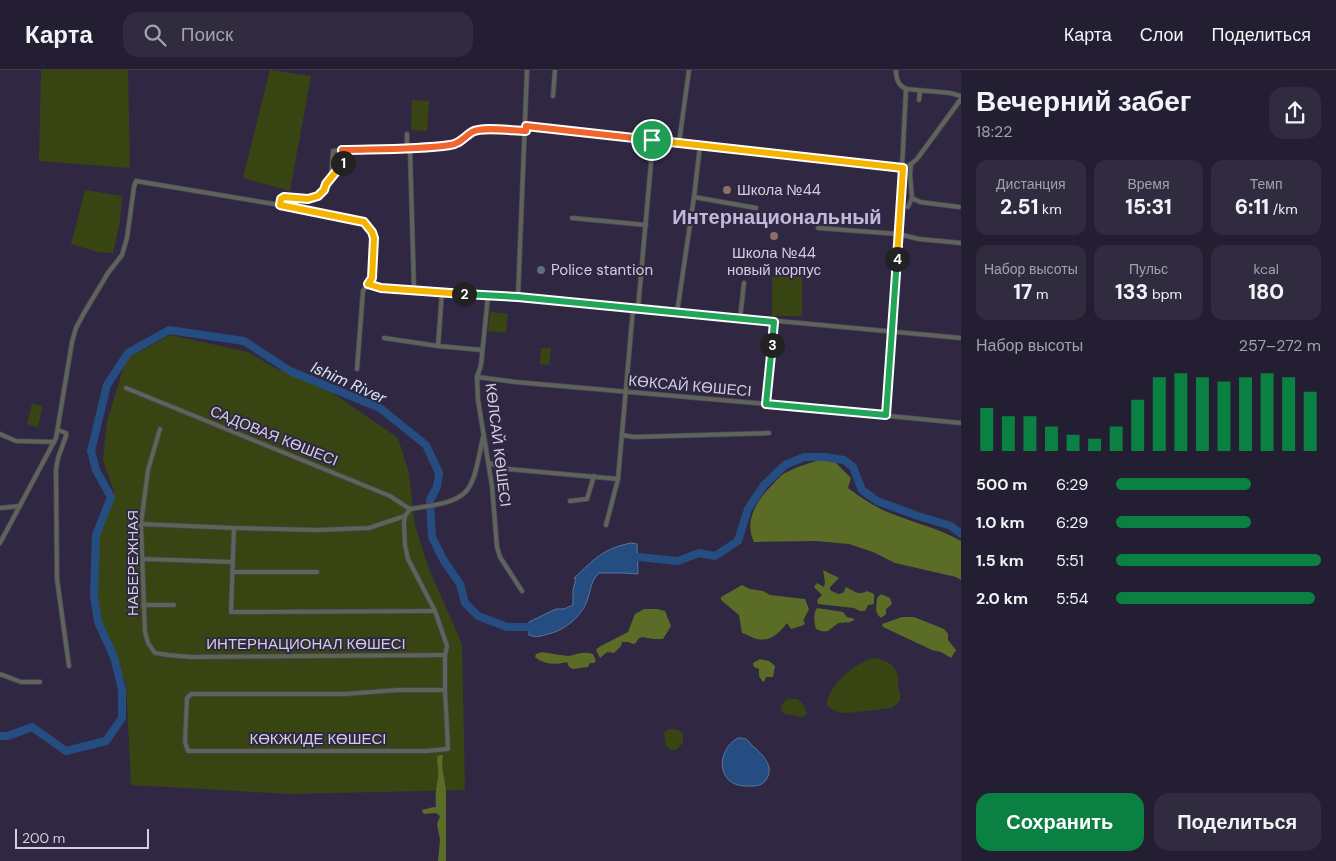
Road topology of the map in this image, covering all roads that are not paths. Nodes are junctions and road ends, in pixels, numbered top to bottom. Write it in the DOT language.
graph roads {
  1 [pos="528,70"];
  2 [pos="555,70"];
  3 [pos="689,70"];
  4 [pos="896,70"];
  5 [pos="906,89"];
  6 [pos="920,91"];
  7 [pos="553,96"];
  8 [pos="961,98"];
  9 [pos="919,100"];
  10 [pos="526,126"];
  11 [pos="526,131"];
  12 [pos="407,134"];
  13 [pos="652,140"];
  14 [pos="679,143"];
  15 [pos="700,146"];
  16 [pos="408,149"];
  17 [pos="342,150"];
  18 [pos="911,164"];
  19 [pos="903,168"];
  20 [pos="332,178"];
  21 [pos="694,197"];
  22 [pos="912,198"];
  23 [pos="280,205"];
  24 [pos="908,207"];
  25 [pos="959,207"];
  26 [pos="756,208"];
  27 [pos="572,218"];
  28 [pos="646,225"];
  29 [pos="818,228"];
  30 [pos="898,234"];
  31 [pos="961,243"];
  32 [pos="744,283"];
  33 [pos="368,284"];
  34 [pos="414,289"];
  35 [pos="442,292"];
  36 [pos="488,296"];
  37 [pos="518,297"];
  38 [pos="633,309"];
  39 [pos="638,309"];
  40 [pos="677,313"];
  41 [pos="740,319"];
  42 [pos="774,322"];
  43 [pos="892,332"];
  44 [pos="384,338"];
  45 [pos="961,338"];
  46 [pos="438,346"];
  47 [pos="482,350"];
  48 [pos="357,369"];
  49 [pos="478,377"];
  50 [pos="126,388"];
  51 [pos="625,392"];
  52 [pos="766,404"];
  53 [pos="886,415"];
  54 [pos="961,423"];
  55 [pos="160,429"];
  56 [pos="58,430"];
  57 [pos="769,433"];
  58 [pos="0,434"];
  59 [pos="622,435"];
  60 [pos="483,437"];
  61 [pos="54,442"];
  62 [pos="489,462"];
  63 [pos="594,476"];
  64 [pos="618,479"];
  65 [pos="570,501"];
  66 [pos="20,506"];
  67 [pos="0,508"];
  68 [pos="410,509"];
  69 [pos="405,516"];
  70 [pos="142,524"];
  71 [pos="606,525"];
  72 [pos="234,528"];
  73 [pos="0,543"];
  74 [pos="144,559"];
  75 [pos="233,562"];
  76 [pos="232,572"];
  77 [pos="317,572"];
  78 [pos="522,591"];
  79 [pos="143,605"];
  80 [pos="174,605"];
  81 [pos="435,611"];
  82 [pos="445,654"];
  83 [pos="168,655"];
  84 [pos="69,666"];
  85 [pos="0,674"];
  86 [pos="40,682"];
  87 [pos="445,690"];
  1 -- 10 [label="street"];
  2 -- 7 [label="street"];
  3 -- 14 [label="street"];
  4 -- 5 [label="street"];
  5 -- 6 [label="street"];
  5 -- 19 [label="street"];
  6 -- 8 [label="street"];
  6 -- 9 [label="street"];
  8 -- 18 [label="street"];
  10 -- 11 [label="street"];
  10 -- 13 [label="street"];
  11 -- 16 [label="street"];
  11 -- 37 [label="street"];
  12 -- 16 [label="street"];
  13 -- 14 [label="street"];
  13 -- 28 [label="street"];
  14 -- 15 [label="street"];
  15 -- 19 [label="street"];
  15 -- 21 [label="street"];
  16 -- 17 [label="street"];
  16 -- 34 [label="street"];
  17 -- 20 [label="street"];
  17 -- 20 [label="street"];
  18 -- 19 [label="street"];
  18 -- 22 [label="street"];
  19 -- 30 [label="street"];
  20 -- 23 [label="street"];
  21 -- 26 [label="street"];
  21 -- 40 [label="street"];
  22 -- 24 [label="street"];
  22 -- 25 [label="street"];
  23 -- 33 [label="street"];
  23 -- 56 [label="street"];
  27 -- 28 [label="street"];
  28 -- 39 [label="street"];
  29 -- 30 [label="street"];
  30 -- 31 [label="street"];
  30 -- 43 [label="street"];
  32 -- 41 [label="street"];
  33 -- 34 [label="street"];
  33 -- 48 [label="street"];
  34 -- 35 [label="street"];
  35 -- 36 [label="street"];
  35 -- 46 [label="street"];
  36 -- 37 [label="street"];
  36 -- 47 [label="street, КӨЛСАЙ КӨШЕСІ"];
  37 -- 38 [label="street"];
  38 -- 39 [label="street"];
  38 -- 51 [label="street"];
  39 -- 40 [label="street"];
  40 -- 41 [label="street"];
  41 -- 42 [label="street"];
  42 -- 43 [label="street"];
  42 -- 52 [label="street"];
  43 -- 45 [label="street"];
  43 -- 53 [label="street"];
  44 -- 46 [label="street"];
  46 -- 47 [label="street"];
  47 -- 49 [label="street, КӨЛСАЙ КӨШЕСІ"];
  49 -- 51 [label="street, КӨКСАЙ КӨШЕСІ"];
  49 -- 60 [label="street, КӨЛСАЙ КӨШЕСІ"];
  50 -- 68 [label="street, САДОВАЯ КӨШЕСІ"];
  51 -- 52 [label="street, КӨКСАЙ КӨШЕСІ"];
  51 -- 59 [label="street"];
  52 -- 53 [label="street, КӨКСАЙ КӨШЕСІ"];
  53 -- 54 [label="street, КӨКСАЙ КӨШЕСІ"];
  55 -- 70 [label="street, НАБЕРЕЖНАЯ"];
  56 -- 61 [label="street"];
  56 -- 84 [label="street"];
  57 -- 59 [label="street"];
  58 -- 61 [label="street"];
  59 -- 64 [label="street"];
  60 -- 62 [label="street, КӨЛСАЙ КӨШЕСІ"];
  60 -- 68 [label="street"];
  61 -- 66 [label="street"];
  62 -- 63 [label="street"];
  62 -- 78 [label="street, КӨЛСАЙ КӨШЕСІ"];
  63 -- 64 [label="street"];
  63 -- 65 [label="street"];
  64 -- 71 [label="street"];
  66 -- 67 [label="street"];
  66 -- 73 [label="street"];
  68 -- 69 [label="street"];
  69 -- 72 [label="street"];
  69 -- 81 [label="street"];
  70 -- 72 [label="street"];
  70 -- 74 [label="street, НАБЕРЕЖНАЯ"];
  72 -- 75 [label="street"];
  74 -- 75 [label="street"];
  74 -- 79 [label="street, НАБЕРЕЖНАЯ"];
  75 -- 76 [label="street"];
  76 -- 77 [label="street"];
  76 -- 81 [label="street"];
  79 -- 80 [label="street"];
  79 -- 83 [label="street, НАБЕРЕЖНАЯ"];
  81 -- 82 [label="street"];
  82 -- 83 [label="street, ИНТЕРНАЦИОНАЛ КӨШЕСІ"];
  82 -- 87 [label="street"];
  85 -- 86 [label="street"];
  87 -- 87 [label="street, КӨКЖИДЕ КӨШЕСІ"];
}
